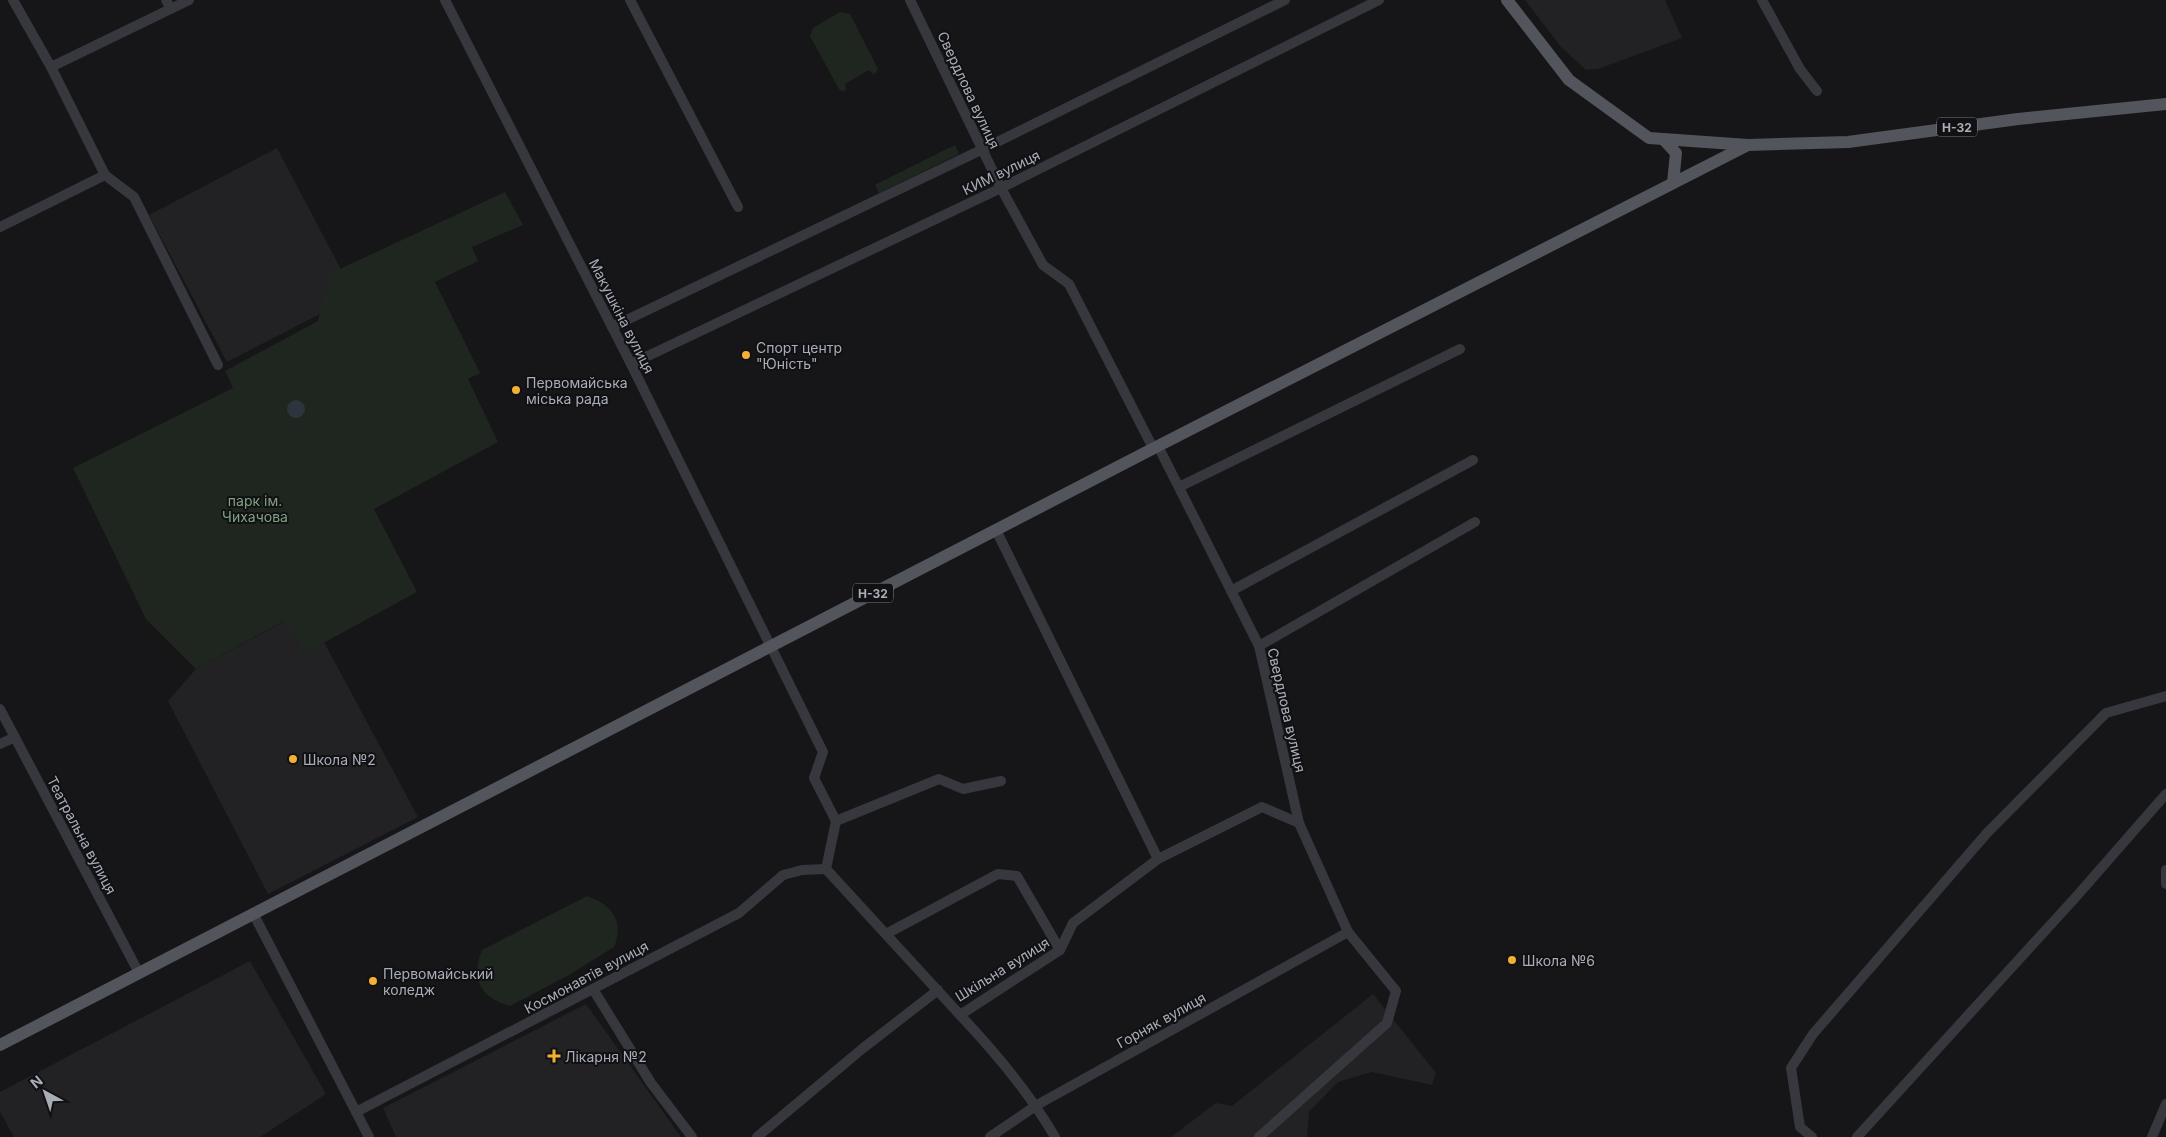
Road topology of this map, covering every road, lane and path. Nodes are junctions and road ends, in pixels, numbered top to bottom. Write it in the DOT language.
graph roads {
  1 [pos="13,0"];
  2 [pos="189,0"];
  3 [pos="445,0"];
  4 [pos="630,0"];
  5 [pos="910,0"];
  6 [pos="1285,0"];
  7 [pos="1379,0"];
  8 [pos="1507,0"];
  9 [pos="1762,0"];
  10 [pos="168,4"];
  11 [pos="51,67"];
  12 [pos="1817,91"];
  13 [pos="2166,104"];
  14 [pos="1663,139"];
  15 [pos="1748,145"];
  16 [pos="981,150"];
  17 [pos="105,175"];
  18 [pos="1673,183"];
  19 [pos="1001,188"];
  20 [pos="738,207"];
  21 [pos="0,227"];
  22 [pos="612,327"];
  23 [pos="1460,350"];
  24 [pos="631,364"];
  25 [pos="218,365"];
  26 [pos="1156,447"];
  27 [pos="1473,460"];
  28 [pos="1179,487"];
  29 [pos="1475,522"];
  30 [pos="996,530"];
  31 [pos="1231,591"];
  32 [pos="771,646"];
  33 [pos="1259,646"];
  34 [pos="2166,696"];
  35 [pos="0,709"];
  36 [pos="14,737"];
  37 [pos="0,744"];
  38 [pos="1001,781"];
  39 [pos="2166,794"];
  40 [pos="836,821"];
  41 [pos="1299,823"];
  42 [pos="1158,859"];
  43 [pos="826,869"];
  44 [pos="2166,870"];
  45 [pos="2166,884"];
  46 [pos="253,912"];
  47 [pos="1348,932"];
  48 [pos="886,934"];
  49 [pos="1060,950"];
  50 [pos="139,973"];
  51 [pos="593,989"];
  52 [pos="938,990"];
  53 [pos="960,1014"];
  54 [pos="0,1045"];
  55 [pos="1037,1104"];
  56 [pos="2166,1104"];
  57 [pos="356,1112"];
  58 [pos="369,1137"];
  59 [pos="692,1137"];
  60 [pos="757,1137"];
  61 [pos="990,1137"];
  62 [pos="1055,1137"];
  63 [pos="1260,1137"];
  64 [pos="1812,1137"];
  65 [pos="1857,1137"];
  66 [pos="2152,1137"];
  1 -- 11 [label="street"];
  2 -- 10 [label="street"];
  3 -- 22 [label="street, Макушкіна вулиця"];
  4 -- 20 [label="street"];
  5 -- 16 [label="street, Свердлова вулиця"];
  6 -- 16 [label="street, КИМ вулиця"];
  7 -- 19 [label="street, КИМ вулиця"];
  8 -- 14 [label="main road"];
  9 -- 12 [label="street"];
  10 -- 11 [label="street"];
  11 -- 17 [label="street"];
  13 -- 15 [label="main road, Н-32"];
  14 -- 15 [label="main road"];
  14 -- 18 [label="main road"];
  15 -- 18 [label="main road, Н-32"];
  16 -- 19 [label="street, Свердлова вулиця"];
  16 -- 22 [label="street, КИМ вулиця"];
  17 -- 21 [label="street"];
  17 -- 25 [label="street"];
  18 -- 26 [label="main road, Н-32"];
  19 -- 24 [label="street, КИМ вулиця"];
  19 -- 26 [label="street, Свердлова вулиця"];
  22 -- 24 [label="street, Макушкіна вулиця"];
  23 -- 28 [label="street"];
  24 -- 32 [label="street, Макушкіна вулиця"];
  26 -- 28 [label="street, Свердлова вулиця"];
  26 -- 30 [label="main road, Н-32"];
  27 -- 31 [label="street"];
  28 -- 31 [label="street, Свердлова вулиця"];
  29 -- 33 [label="street"];
  30 -- 32 [label="main road, Н-32"];
  30 -- 42 [label="street"];
  31 -- 33 [label="street, Свердлова вулиця"];
  32 -- 40 [label="street, Макушкіна вулиця"];
  32 -- 46 [label="main road, Н-32"];
  33 -- 41 [label="street, Свердлова вулиця"];
  34 -- 64 [label="street"];
  35 -- 36 [label="street, Театральна вулиця"];
  36 -- 37 [label="street"];
  36 -- 50 [label="street, Театральна вулиця"];
  38 -- 40 [label="street"];
  39 -- 65 [label="street"];
  40 -- 43 [label="street"];
  41 -- 42 [label="street, Шкільна вулиця"];
  41 -- 47 [label="street, Свердлова вулиця"];
  42 -- 49 [label="street, Шкільна вулиця"];
  43 -- 48 [label="street"];
  43 -- 51 [label="street, Космонавтів вулиця"];
  44 -- 45 [label="street"];
  46 -- 50 [label="main road, Н-32"];
  46 -- 57 [label="street"];
  47 -- 55 [label="street, Горняк вулиця"];
  47 -- 63 [label="street, Свердлова вулиця"];
  48 -- 49 [label="street"];
  48 -- 52 [label="street"];
  49 -- 53 [label="street, Шкільна вулиця"];
  50 -- 54 [label="main road, Н-32"];
  51 -- 57 [label="street, Космонавтів вулиця"];
  51 -- 59 [label="street"];
  52 -- 53 [label="street, Шкільна вулиця"];
  52 -- 60 [label="street, Шкільна вулиця"];
  53 -- 55 [label="street"];
  55 -- 61 [label="street, Горняк вулиця"];
  55 -- 62 [label="street"];
  56 -- 66 [label="street"];
  57 -- 58 [label="street"];
}
